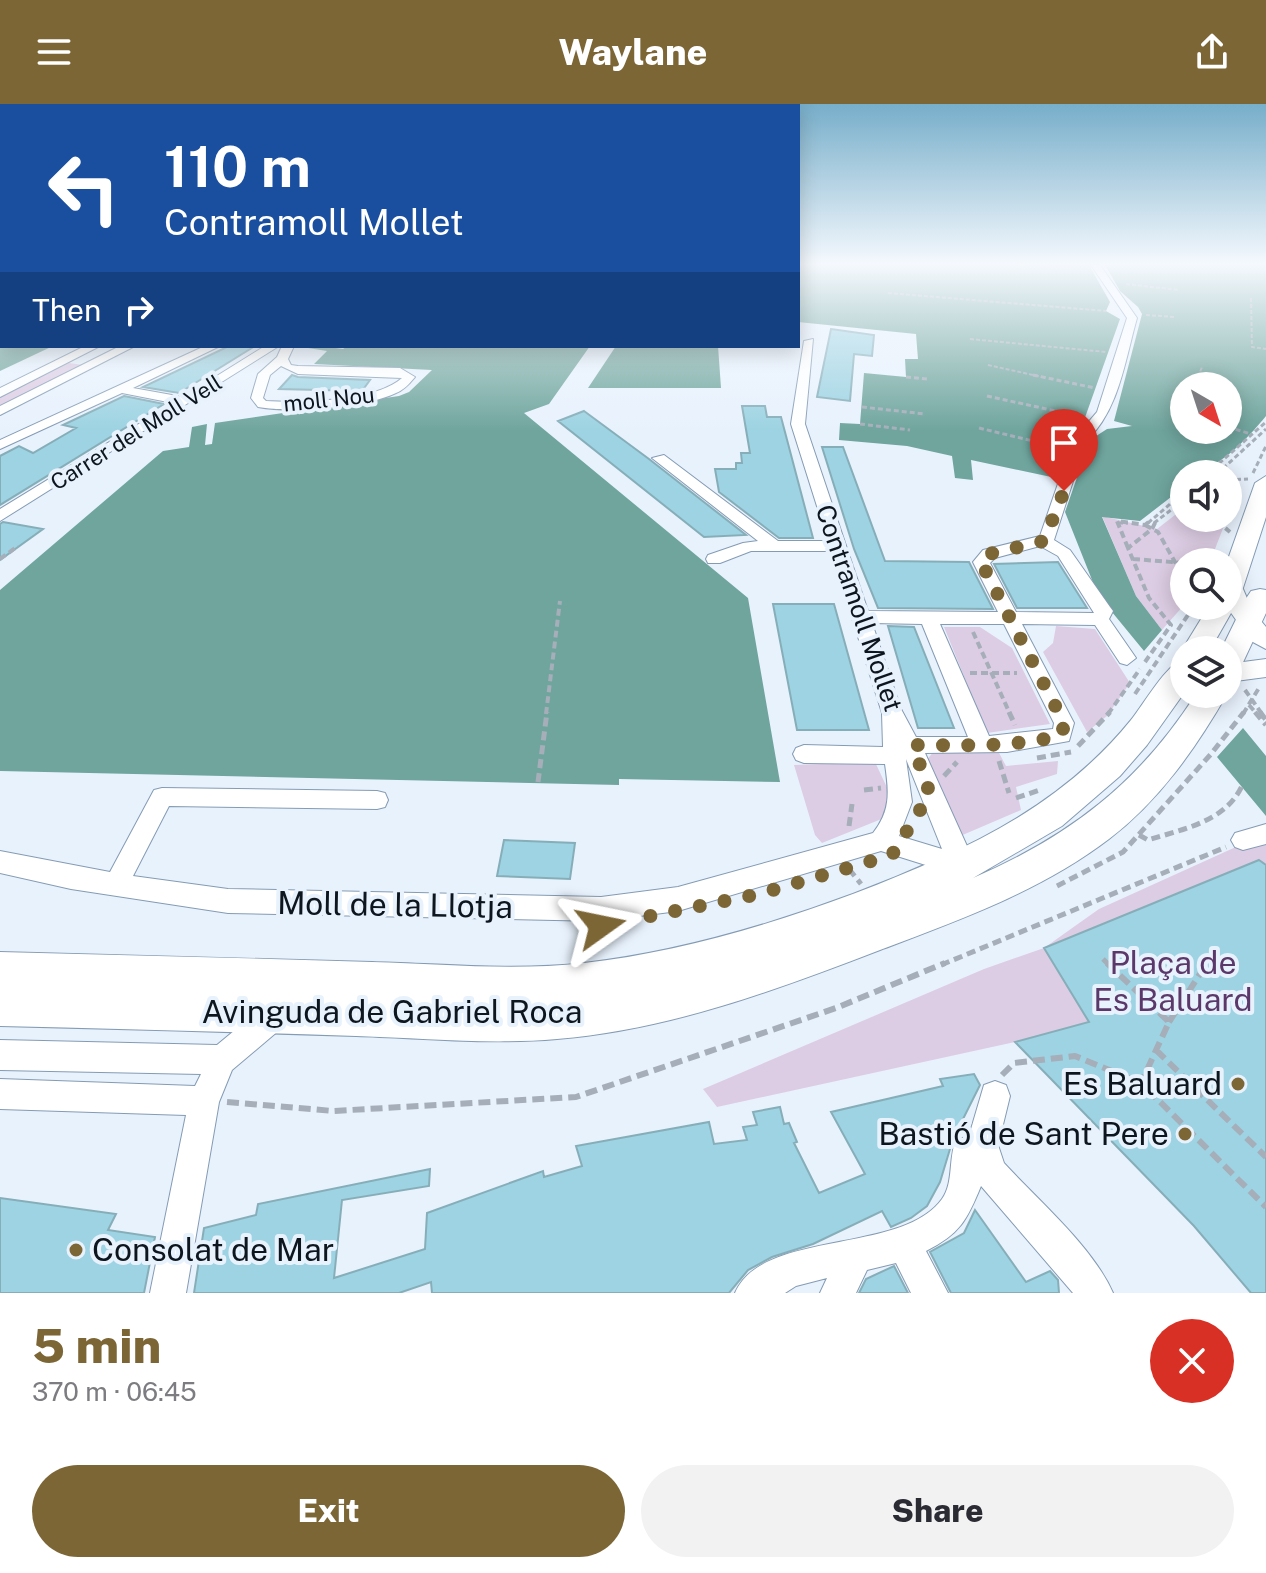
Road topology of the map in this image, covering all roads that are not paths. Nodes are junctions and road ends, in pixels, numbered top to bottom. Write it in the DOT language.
graph roads {
  1 [pos="1126,320"];
  2 [pos="802,337"];
  3 [pos="90,348"];
  4 [pos="125,348"];
  5 [pos="210,348"];
  6 [pos="270,348"];
  7 [pos="285,352"];
  8 [pos="113,354"];
  9 [pos="119,389"];
  10 [pos="0,393"];
  11 [pos="185,401"];
  12 [pos="0,411"];
  13 [pos="0,445"];
  14 [pos="659,458"];
  15 [pos="1258,481"];
  16 [pos="0,516"];
  17 [pos="1044,541"];
  18 [pos="774,546"];
  19 [pos="836,546"];
  20 [pos="1240,548"];
  21 [pos="714,559"];
  22 [pos="1264,589"];
  23 [pos="1242,611"];
  24 [pos="860,617"];
  25 [pos="929,618"];
  26 [pos="1100,619"];
  27 [pos="1013,620"];
  28 [pos="1260,631"];
  29 [pos="1212,636"];
  30 [pos="1127,658"];
  31 [pos="1242,658"];
  32 [pos="1266,668"];
  33 [pos="1242,675"];
  34 [pos="1170,681"];
  35 [pos="1206,708"];
  36 [pos="904,751"];
  37 [pos="804,754"];
  38 [pos="984,756"];
  39 [pos="377,800"];
  40 [pos="889,843"];
  41 [pos="0,862"];
  42 [pos="961,865"];
  43 [pos="1000,883"];
  44 [pos="116,885"];
  45 [pos="0,972"];
  46 [pos="0,1005"];
  47 [pos="278,1013"];
  48 [pos="0,1055"];
  49 [pos="222,1060"];
  50 [pos="0,1094"];
  51 [pos="995,1096"];
  52 [pos="204,1101"];
  53 [pos="967,1151"];
  54 [pos="905,1246"];
  55 [pos="857,1253"];
  56 [pos="1071,1277"];
  57 [pos="168,1293"];
  58 [pos="753,1293"];
  59 [pos="838,1293"];
  60 [pos="930,1293"];
  61 [pos="1095,1293"];
  1 -- 17 [label="street"];
  2 -- 19 [label="street, Contramoll Mollet"];
  3 -- 8 [label="street"];
  3 -- 10 [label="street"];
  4 -- 8 [label="street"];
  5 -- 9 [label="street"];
  6 -- 11 [label="street, Carrer del Moll Vell"];
  7 -- 7 [label="street, moll Nou"];
  8 -- 12 [label="street"];
  9 -- 11 [label="street"];
  9 -- 13 [label="street"];
  11 -- 16 [label="street, Carrer del Moll Vell"];
  14 -- 18 [label="street"];
  15 -- 20 [label="highway"];
  17 -- 26 [label="street"];
  17 -- 27 [label="street"];
  18 -- 19 [label="street"];
  18 -- 21 [label="street"];
  19 -- 24 [label="street, Contramoll Mollet"];
  22 -- 28 [label="highway, Avinguda de Gabriel Roca"];
  23 -- 28 [label="main road"];
  24 -- 25 [label="street"];
  24 -- 36 [label="street, Contramoll Mollet"];
  25 -- 27 [label="street"];
  25 -- 38 [label="street"];
  26 -- 27 [label="street"];
  26 -- 30 [label="street"];
  27 -- 38 [label="street"];
  28 -- 29 [label="main road"];
  28 -- 31 [label="highway, Avinguda de Gabriel Roca"];
  32 -- 33 [label="main road"];
  34 -- 42 [label="highway, Avinguda de Gabriel Roca"];
  35 -- 43 [label="highway, Avinguda de Gabriel Roca"];
  36 -- 37 [label="street"];
  36 -- 38 [label="street"];
  36 -- 40 [label="street"];
  36 -- 42 [label="street, Contramoll Mollet"];
  39 -- 44 [label="street"];
  40 -- 42 [label="street"];
  40 -- 44 [label="street, Moll de la Llotja"];
  41 -- 44 [label="street, Moll de la Llotja"];
  42 -- 43 [label="street"];
  42 -- 45 [label="highway, Avinguda de Gabriel Roca"];
  43 -- 47 [label="highway, Avinguda de Gabriel Roca"];
  46 -- 47 [label="highway, Avinguda de Gabriel Roca"];
  47 -- 49 [label="street"];
  48 -- 49 [label="street"];
  49 -- 52 [label="street"];
  50 -- 52 [label="street"];
  51 -- 56 [label="street"];
  52 -- 57 [label="street"];
  53 -- 54 [label="street"];
  54 -- 55 [label="street"];
  54 -- 60 [label="street"];
  55 -- 58 [label="street"];
  55 -- 59 [label="street"];
  56 -- 61 [label="street"];
}
